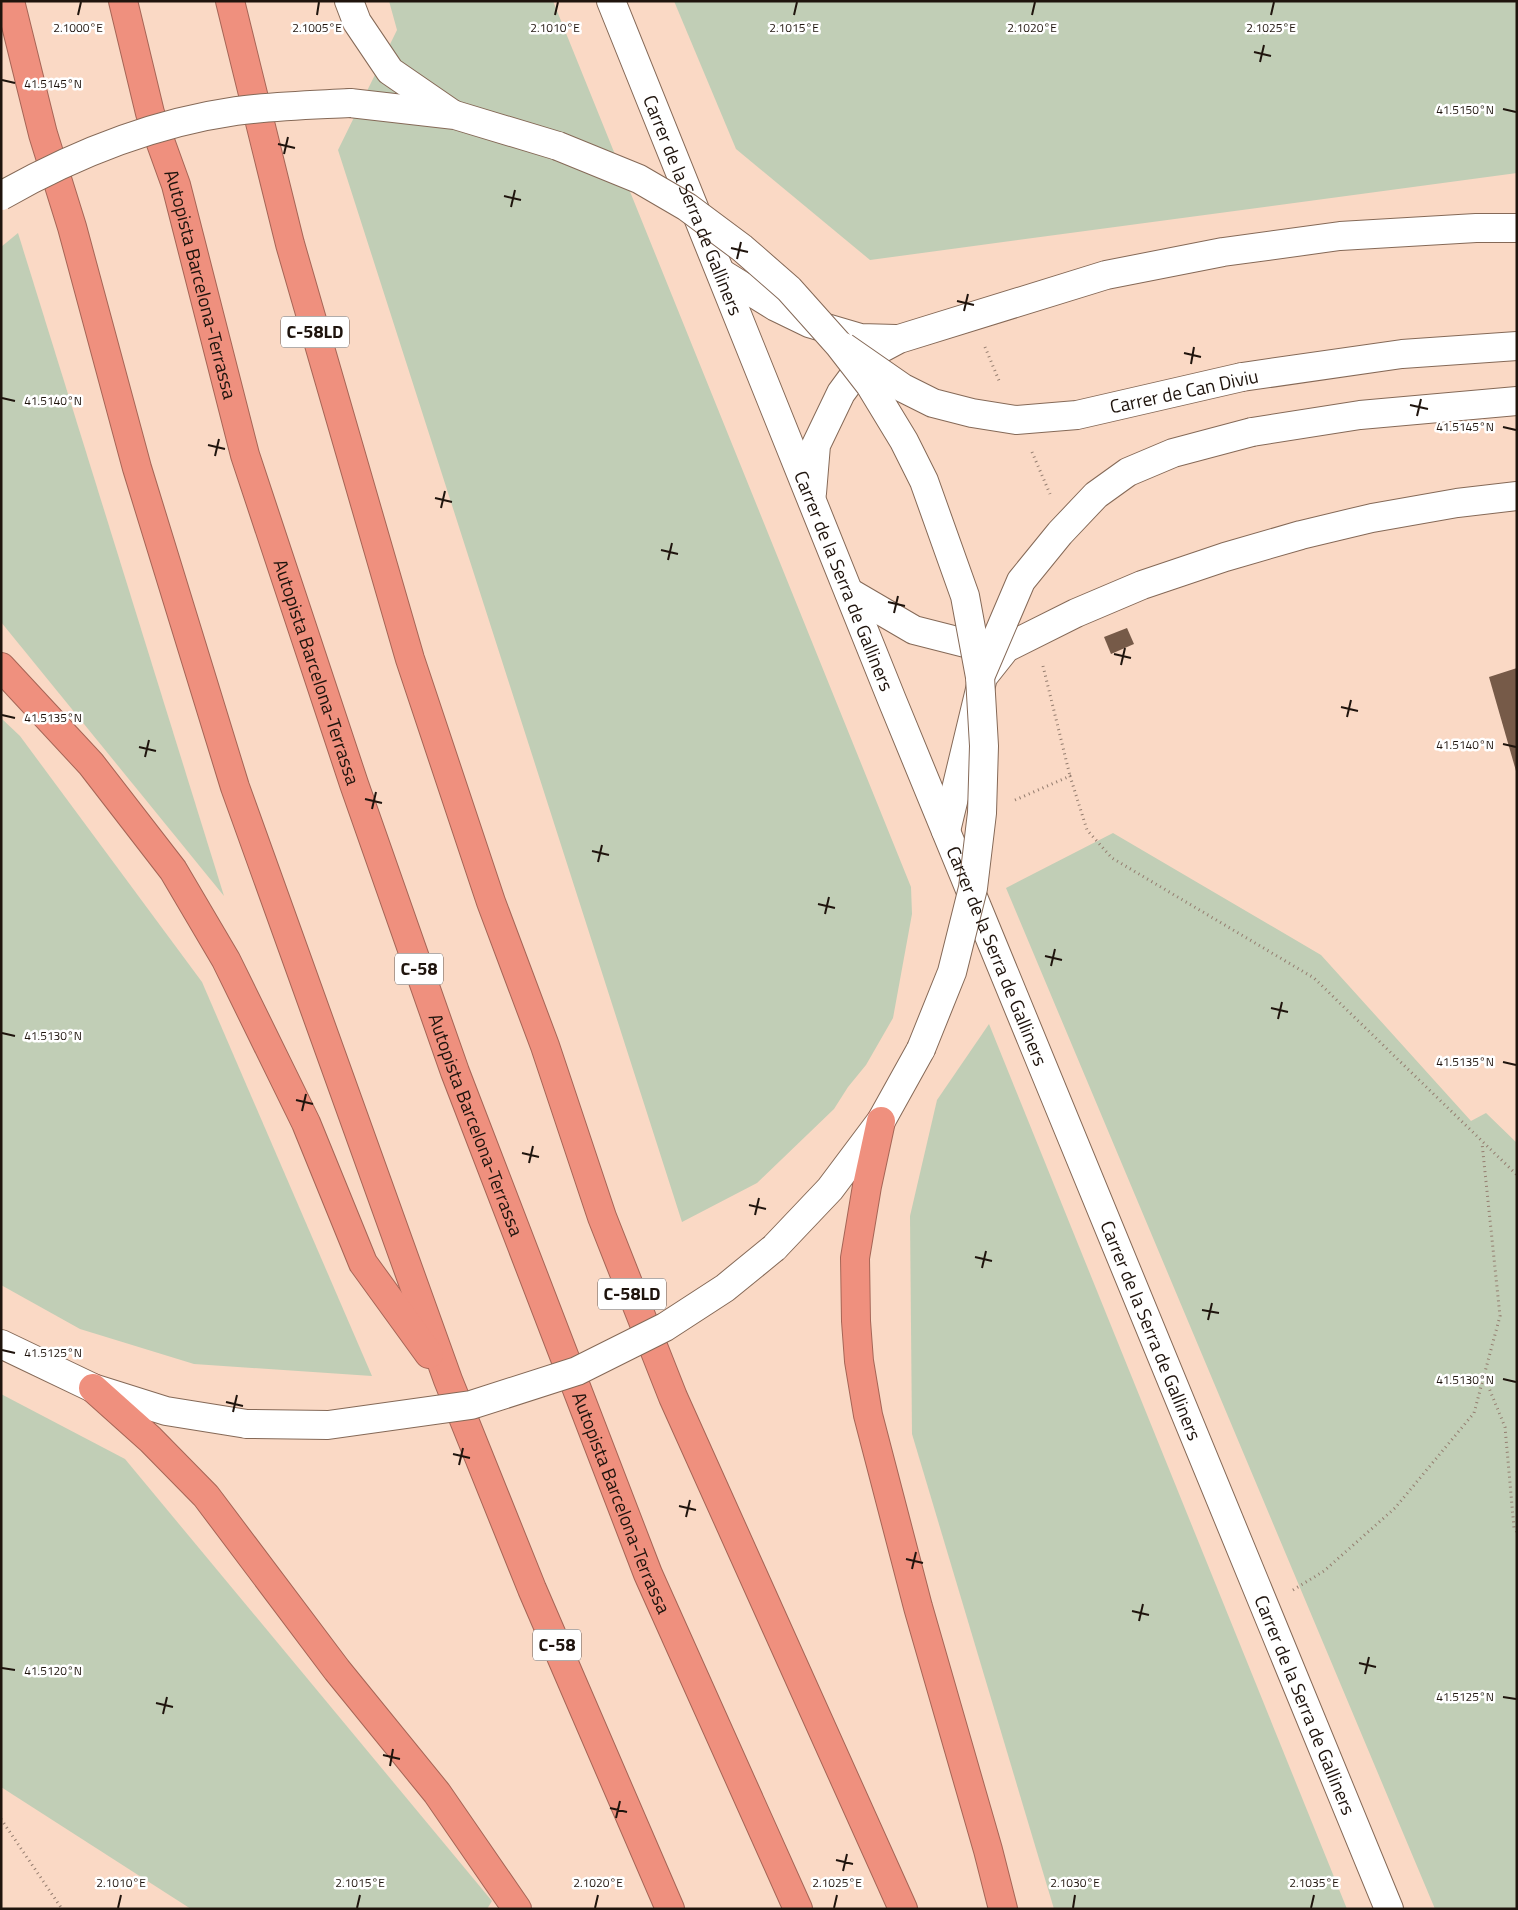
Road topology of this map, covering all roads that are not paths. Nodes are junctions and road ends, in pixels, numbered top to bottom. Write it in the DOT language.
graph roads {
  1 [pos="10,1"];
  2 [pos="123,1"];
  3 [pos="230,1"];
  4 [pos="349,1"];
  5 [pos="611,1"];
  6 [pos="455,116"];
  7 [pos="1,196"];
  8 [pos="1517,228"];
  9 [pos="721,273"];
  10 [pos="899,339"];
  11 [pos="839,345"];
  12 [pos="1517,346"];
  13 [pos="1517,401"];
  14 [pos="1517,496"];
  15 [pos="811,498"];
  16 [pos="849,592"];
  17 [pos="1006,648"];
  18 [pos="1,667"];
  19 [pos="980,678"];
  20 [pos="946,831"];
  21 [pos="880,1121"];
  22 [pos="1,1344"];
  23 [pos="448,1380"];
  24 [pos="93,1388"];
  25 [pos="517,1909"];
  26 [pos="670,1909"];
  27 [pos="798,1909"];
  28 [pos="902,1909"];
  29 [pos="1002,1909"];
  30 [pos="1389,1909"];
  1 -- 23 [label="highway, C-58"];
  2 -- 27 [label="highway, Autopista Barcelona-Terrassa / C-58"];
  3 -- 28 [label="highway, C-58LD"];
  4 -- 6 [label="street"];
  5 -- 9 [label="street, Carrer de la Serra de Galliners"];
  6 -- 7 [label="street, bridge"];
  6 -- 11 [label="street, bridge"];
  8 -- 10 [label="street"];
  9 -- 10 [label="street"];
  9 -- 15 [label="street, Carrer de la Serra de Galliners"];
  10 -- 15 [label="street"];
  11 -- 12 [label="street, Carrer de Can Diviu, bridge"];
  11 -- 19 [label="street, bridge"];
  13 -- 19 [label="street, bridge"];
  14 -- 17 [label="street"];
  15 -- 16 [label="street, Carrer de la Serra de Galliners"];
  16 -- 17 [label="street"];
  16 -- 20 [label="street, Carrer de la Serra de Galliners"];
  17 -- 20 [label="street"];
  18 -- 23 [label="highway"];
  19 -- 21 [label="street, bridge"];
  20 -- 30 [label="street, Carrer de la Serra de Galliners"];
  21 -- 24 [label="street, bridge"];
  21 -- 29 [label="highway"];
  22 -- 24 [label="street"];
  23 -- 26 [label="highway, C-58"];
  24 -- 25 [label="highway"];
}
